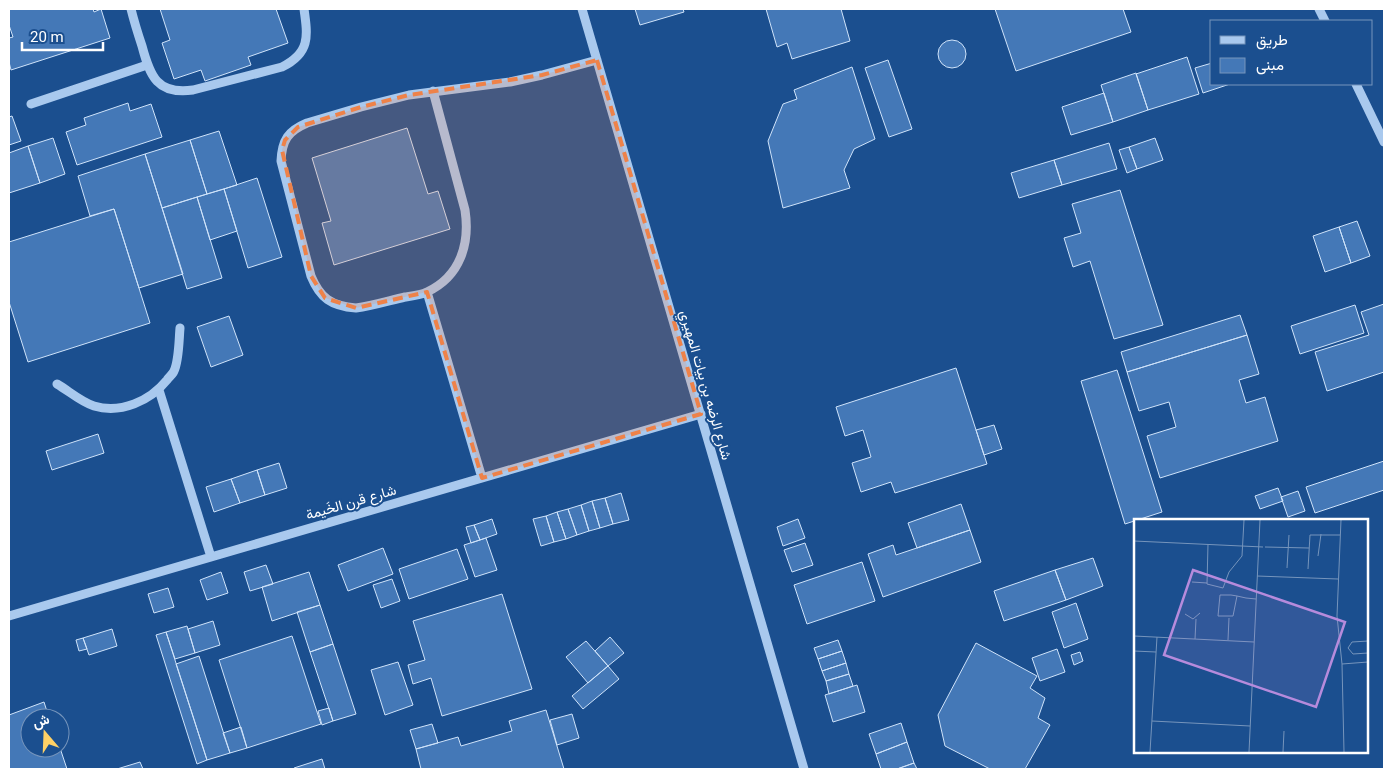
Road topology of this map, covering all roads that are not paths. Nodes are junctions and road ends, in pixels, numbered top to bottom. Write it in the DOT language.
graph roads {
  1 [pos="131,9"];
  2 [pos="304,9"];
  3 [pos="582,9"];
  4 [pos="597,60"];
  5 [pos="147,65"];
  6 [pos="1356,85"];
  7 [pos="433,91"];
  8 [pos="31,104"];
  9 [pos="1384,142"];
  10 [pos="427,292"];
  11 [pos="180,328"];
  12 [pos="57,384"];
  13 [pos="158,390"];
  14 [pos="700,414"];
  15 [pos="482,478"];
  16 [pos="211,557"];
  17 [pos="9,616"];
  18 [pos="804,769"];
  1 -- 5 [label="street"];
  2 -- 5 [label="street"];
  3 -- 4 [label="street, شارع الرضه بن بيات المهيري"];
  4 -- 7 [label="street"];
  4 -- 14 [label="street, شارع الرضه بن بيات المهيري"];
  5 -- 8 [label="street"];
  6 -- 9 [label="street"];
  7 -- 10 [label="street"];
  7 -- 10 [label="street"];
  10 -- 15 [label="street"];
  11 -- 13 [label="street"];
  12 -- 13 [label="street"];
  13 -- 16 [label="street"];
  14 -- 15 [label="street, شارع قرن الخَيمة"];
  14 -- 18 [label="street, شارع الرضه بن بيات المهيري"];
  15 -- 16 [label="street, شارع قرن الخَيمة"];
  16 -- 17 [label="street, شارع قرن الخَيمة"];
}
